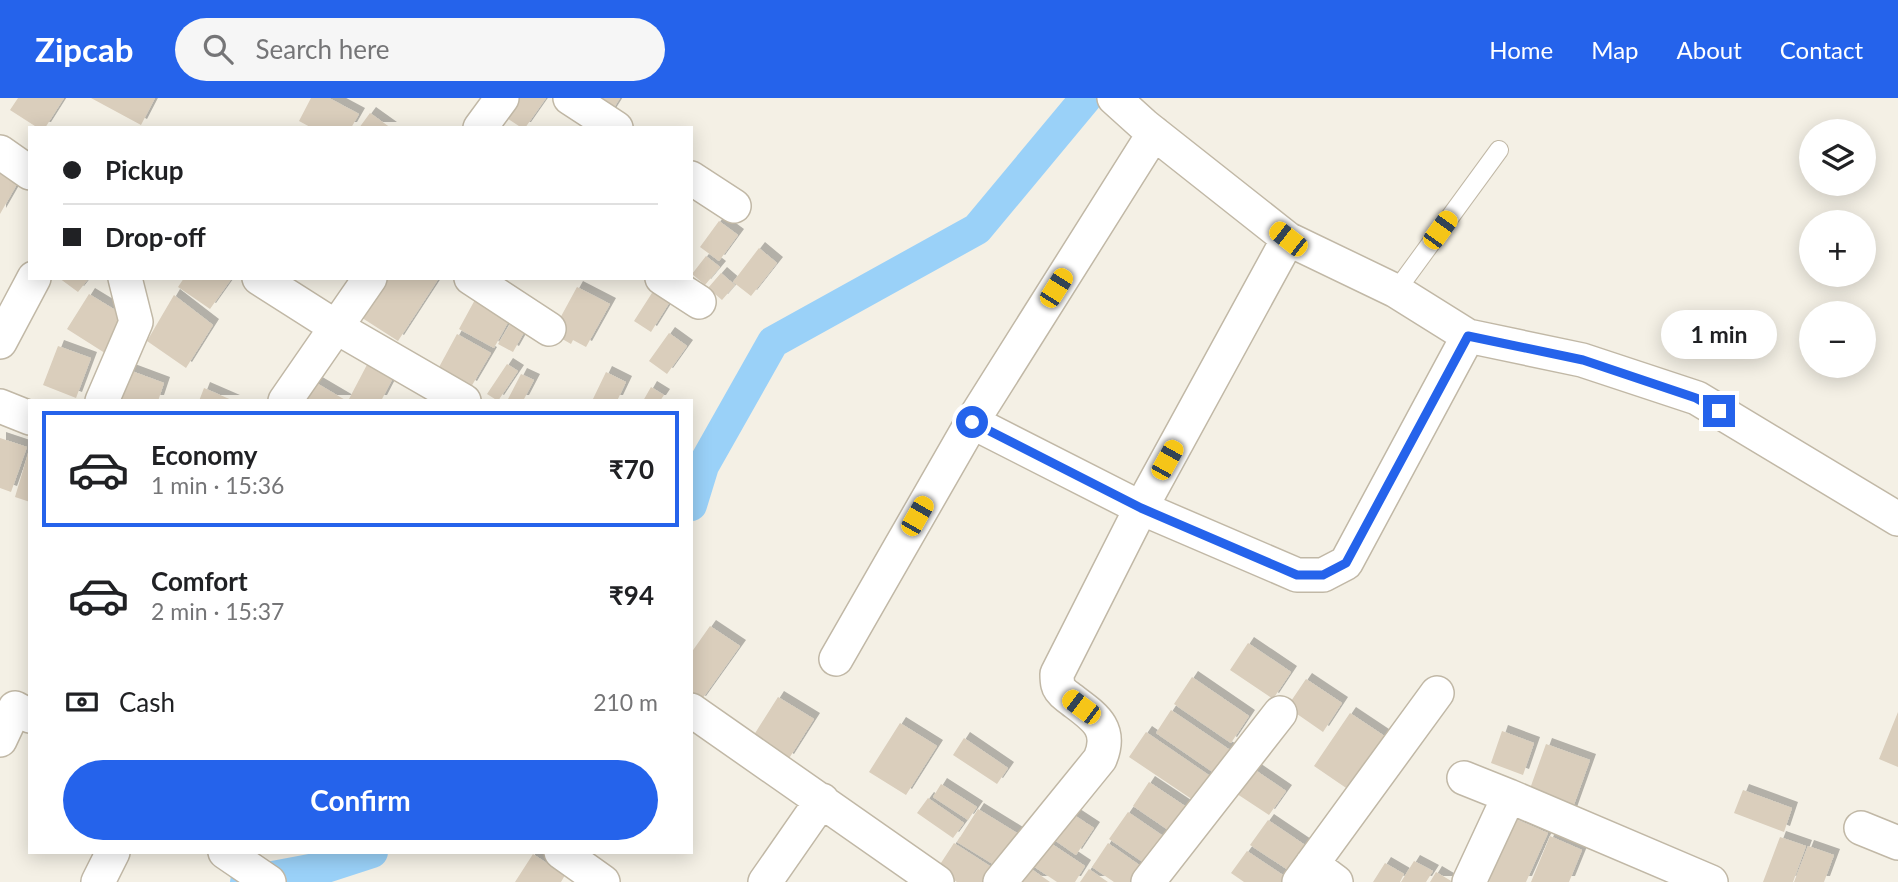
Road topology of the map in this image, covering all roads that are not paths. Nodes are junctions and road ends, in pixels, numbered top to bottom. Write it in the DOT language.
graph roads {
  1 [pos="502,98"];
  2 [pos="570,98"];
  3 [pos="1114,98"];
  4 [pos="481,126"];
  5 [pos="612,126"];
  6 [pos="1149,129"];
  7 [pos="1499,150"];
  8 [pos="0,152"];
  9 [pos="28,172"];
  10 [pos="693,179"];
  11 [pos="734,206"];
  12 [pos="1288,239"];
  13 [pos="33,280"];
  14 [pos="126,280"];
  15 [pos="262,280"];
  16 [pos="369,280"];
  17 [pos="474,280"];
  18 [pos="665,280"];
  19 [pos="1396,291"];
  20 [pos="699,302"];
  21 [pos="336,327"];
  22 [pos="549,329"];
  23 [pos="1468,336"];
  24 [pos="0,342"];
  25 [pos="103,399"];
  26 [pos="286,399"];
  27 [pos="461,399"];
  28 [pos="0,406"];
  29 [pos="28,417"];
  30 [pos="972,422"];
  31 [pos="1141,508"];
  32 [pos="1898,519"];
  33 [pos="836,659"];
  34 [pos="1437,693"];
  35 [pos="15,708"];
  36 [pos="1280,713"];
  37 [pos="693,716"];
  38 [pos="0,740"];
  39 [pos="1464,778"];
  40 [pos="1509,796"];
  41 [pos="822,800"];
  42 [pos="1861,828"];
  43 [pos="1898,843"];
  44 [pos="112,854"];
  45 [pos="228,854"];
  46 [pos="565,854"];
  47 [pos="599,873"];
  48 [pos="1316,876"];
  49 [pos="98,882"];
  50 [pos="269,882"];
  51 [pos="765,882"];
  52 [pos="937,882"];
  53 [pos="1000,882"];
  54 [pos="1148,882"];
  55 [pos="1469,882"];
  56 [pos="1711,882"];
  1 -- 4 [label="street"];
  2 -- 5 [label="street"];
  3 -- 6 [label="street"];
  6 -- 12 [label="street"];
  6 -- 30 [label="street"];
  7 -- 19 [label="lane"];
  8 -- 9 [label="street"];
  10 -- 11 [label="street"];
  12 -- 19 [label="street"];
  12 -- 31 [label="street"];
  13 -- 24 [label="street"];
  14 -- 25 [label="street"];
  15 -- 21 [label="street"];
  16 -- 21 [label="street"];
  17 -- 22 [label="street"];
  18 -- 20 [label="street"];
  19 -- 23 [label="street"];
  21 -- 26 [label="street"];
  21 -- 27 [label="street"];
  23 -- 31 [label="street"];
  23 -- 32 [label="street"];
  28 -- 29 [label="street"];
  30 -- 31 [label="street"];
  30 -- 33 [label="street"];
  31 -- 53 [label="street"];
  34 -- 48 [label="street"];
  35 -- 38 [label="street"];
  36 -- 54 [label="street"];
  37 -- 41 [label="street"];
  39 -- 40 [label="street"];
  40 -- 55 [label="street"];
  40 -- 56 [label="street"];
  41 -- 51 [label="street"];
  41 -- 52 [label="street"];
  42 -- 43 [label="street"];
  44 -- 49 [label="street"];
  45 -- 50 [label="street"];
  46 -- 47 [label="street"];
}
